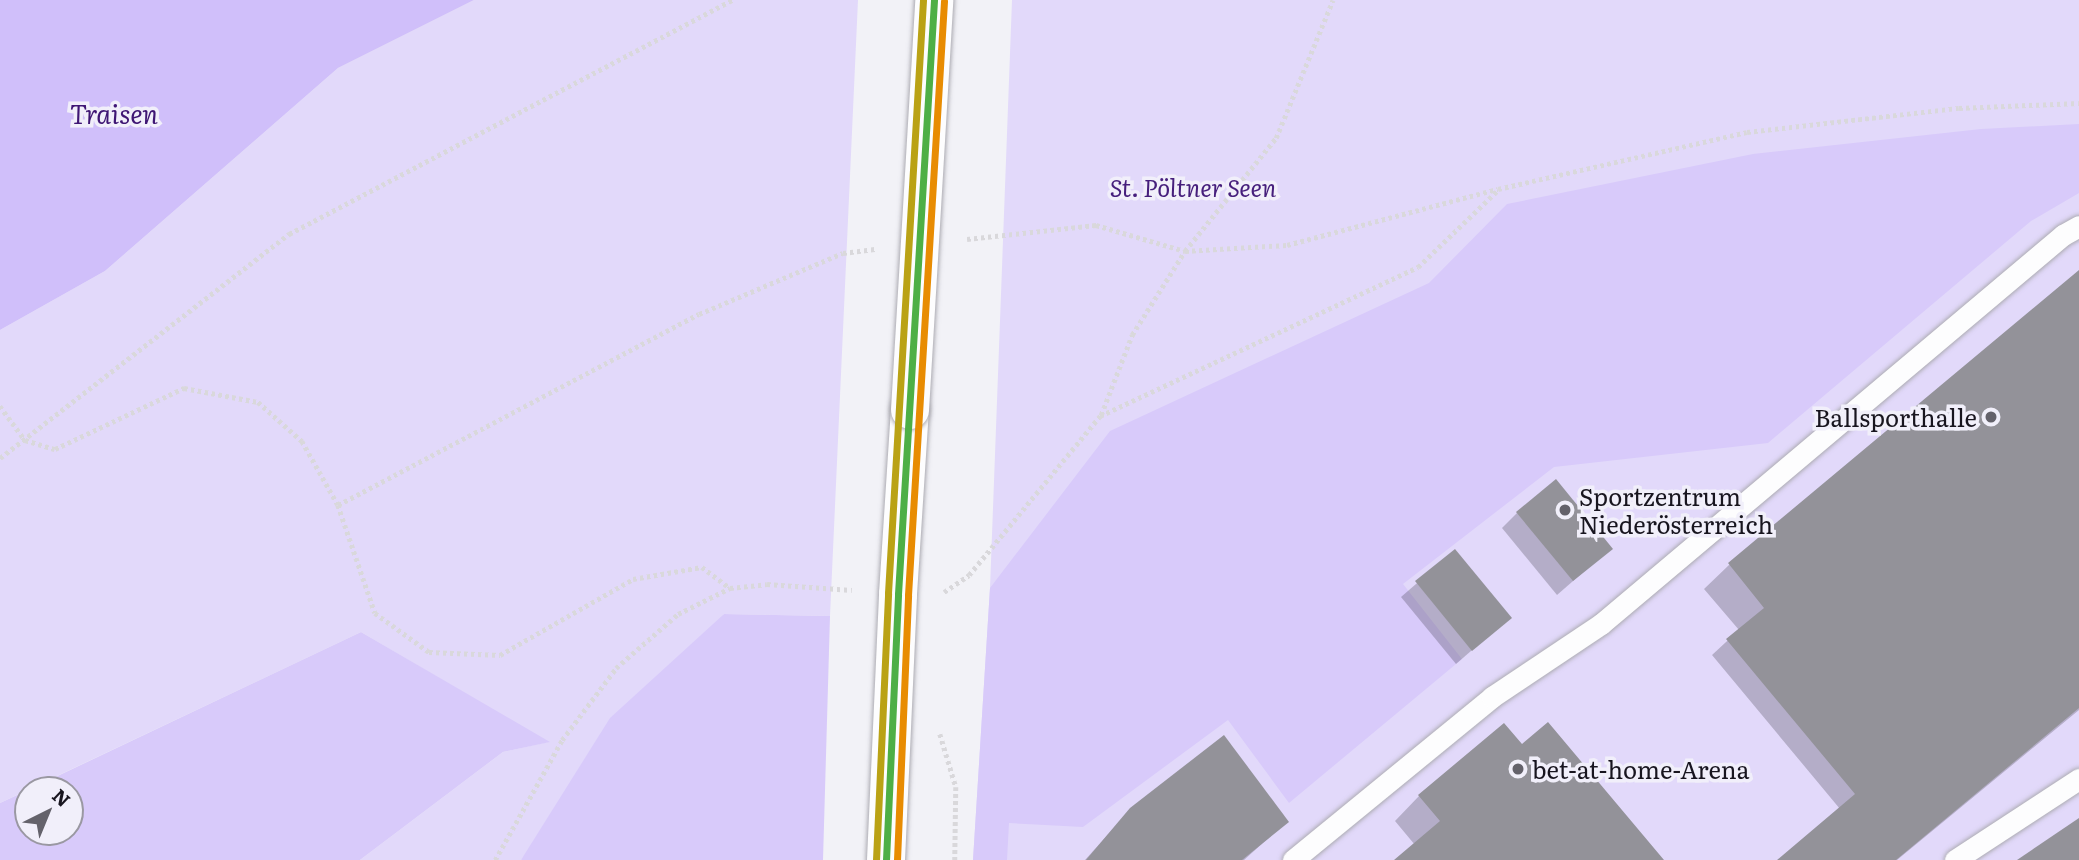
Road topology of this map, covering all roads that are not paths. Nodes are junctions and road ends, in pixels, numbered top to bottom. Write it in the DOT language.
graph roads {
  1 [pos="934,0"];
  2 [pos="2079,226"];
  3 [pos="2079,779"];
  4 [pos="886,860"];
  5 [pos="1293,860"];
  6 [pos="1955,860"];
  1 -- 4 [label="street, bridge"];
  2 -- 5 [label="lane"];
  3 -- 6 [label="lane"];
}
